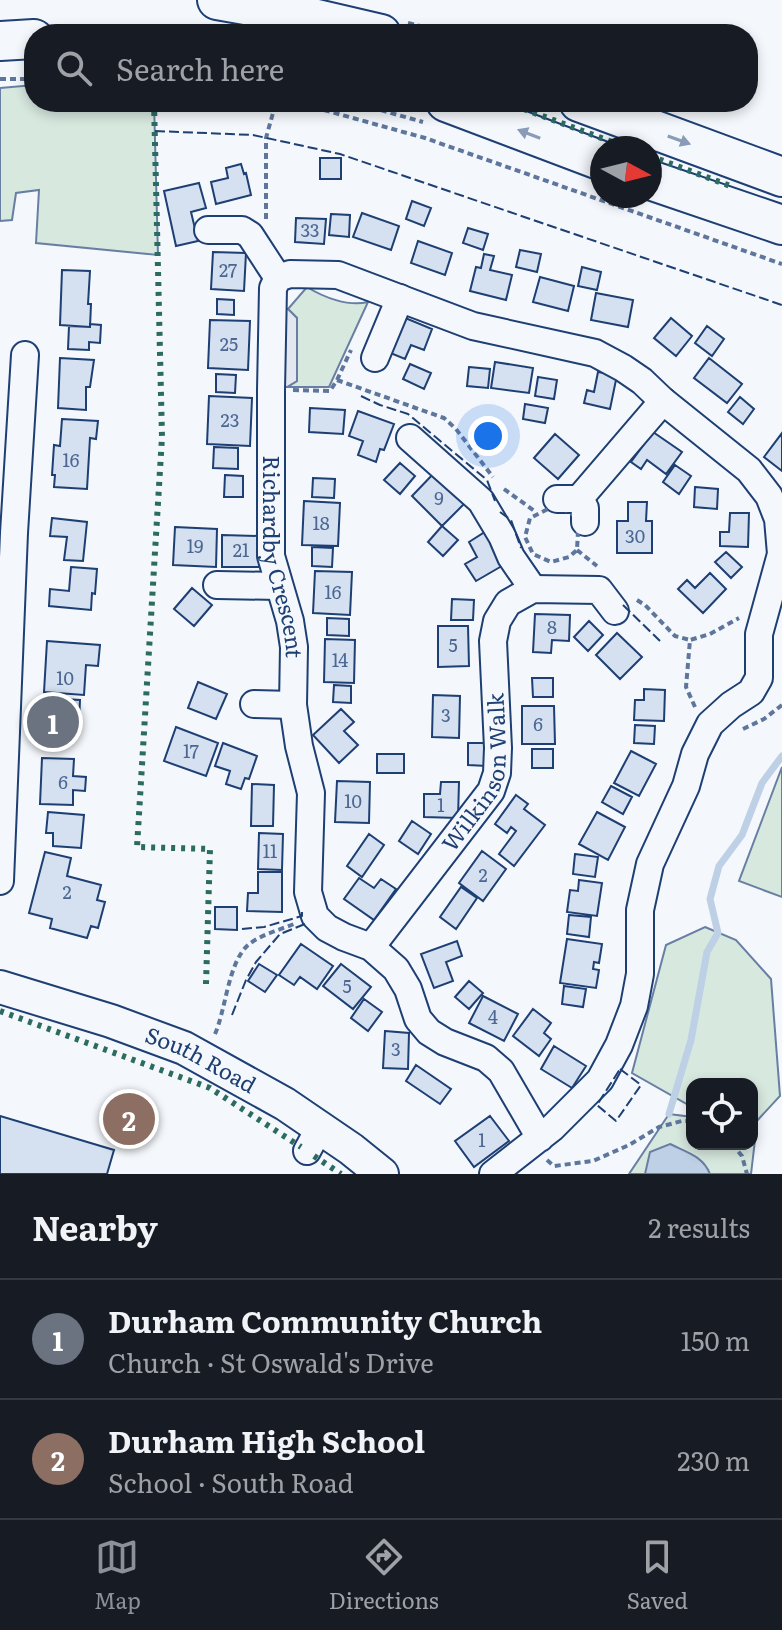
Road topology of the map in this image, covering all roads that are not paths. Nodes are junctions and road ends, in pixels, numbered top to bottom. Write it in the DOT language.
graph roads {
  1 [pos="217,0"];
  2 [pos="338,24"];
  3 [pos="24,40"];
  4 [pos="0,41"];
  5 [pos="472,112"];
  6 [pos="606,112"];
  7 [pos="590,156"];
  8 [pos="782,177"];
  9 [pos="662,184"];
  10 [pos="782,225"];
  11 [pos="208,230"];
  12 [pos="272,270"];
  13 [pos="400,298"];
  14 [pos="25,355"];
  15 [pos="375,358"];
  16 [pos="663,401"];
  17 [pos="410,438"];
  18 [pos="574,507"];
  19 [pos="780,517"];
  20 [pos="7,532"];
  21 [pos="217,585"];
  22 [pos="279,586"];
  23 [pos="533,589"];
  24 [pos="615,611"];
  25 [pos="254,704"];
  26 [pos="293,705"];
  27 [pos="1,828"];
  28 [pos="0,881"];
  29 [pos="371,947"];
  30 [pos="0,987"];
  31 [pos="535,1142"];
  32 [pos="382,1174"];
  33 [pos="493,1174"];
  1 -- 2 [label="highway"];
  3 -- 4 [label="highway"];
  7 -- 5 [label="highway, one-way"];
  6 -- 8 [label="highway, one-way"];
  9 -- 10 [label="highway"];
  11 -- 12 [label="street"];
  12 -- 13 [label="street"];
  12 -- 22 [label="street, Richardby Crescent"];
  13 -- 15 [label="street"];
  13 -- 16 [label="street"];
  14 -- 20 [label="street"];
  16 -- 18 [label="street"];
  16 -- 19 [label="street"];
  17 -- 23 [label="street"];
  19 -- 31 [label="street"];
  20 -- 27 [label="street"];
  21 -- 22 [label="street"];
  22 -- 26 [label="street, Richardby Crescent"];
  23 -- 24 [label="street"];
  23 -- 29 [label="street, Wilkinson Walk"];
  25 -- 26 [label="street"];
  26 -- 29 [label="street, Richardby Crescent"];
  27 -- 28 [label="street"];
  29 -- 31 [label="street"];
  30 -- 32 [label="main road, South Road"];
  31 -- 33 [label="street"];
}
